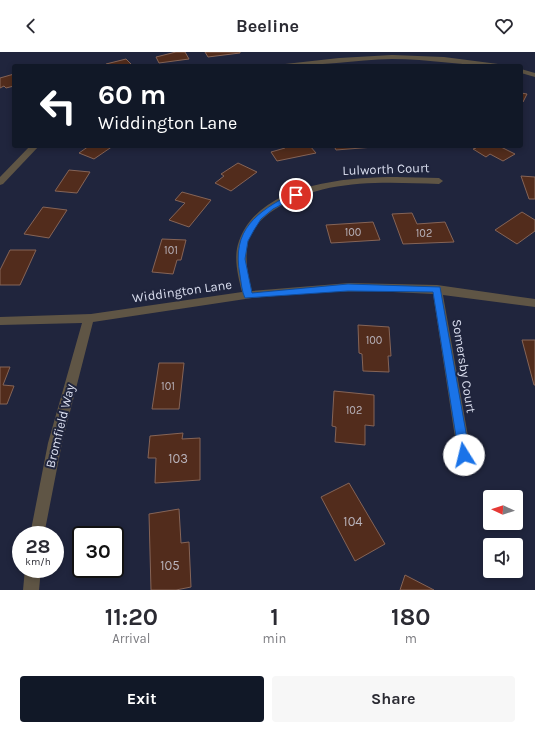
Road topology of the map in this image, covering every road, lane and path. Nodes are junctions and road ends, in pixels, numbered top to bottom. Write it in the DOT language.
graph roads {
  1 [pos="302,64"];
  2 [pos="484,64"];
  3 [pos="523,72"];
  4 [pos="535,75"];
  5 [pos="33,148"];
  6 [pos="439,181"];
  7 [pos="0,182"];
  8 [pos="437,289"];
  9 [pos="248,296"];
  10 [pos="535,303"];
  11 [pos="89,318"];
  12 [pos="0,321"];
  13 [pos="467,470"];
  14 [pos="39,526"];
  15 [pos="32,578"];
  16 [pos="31,590"];
  1 -- 2 [label="street"];
  3 -- 4 [label="street"];
  5 -- 7 [label="street"];
  6 -- 9 [label="street, Lulworth Court"];
  8 -- 9 [label="street, Widdington Lane"];
  8 -- 10 [label="street, Widdington Lane"];
  8 -- 13 [label="street, Somersby Court"];
  9 -- 11 [label="street, Widdington Lane"];
  11 -- 12 [label="street, Widdington Lane"];
  11 -- 14 [label="street, Bromfield Way"];
  15 -- 16 [label="street"];
}
